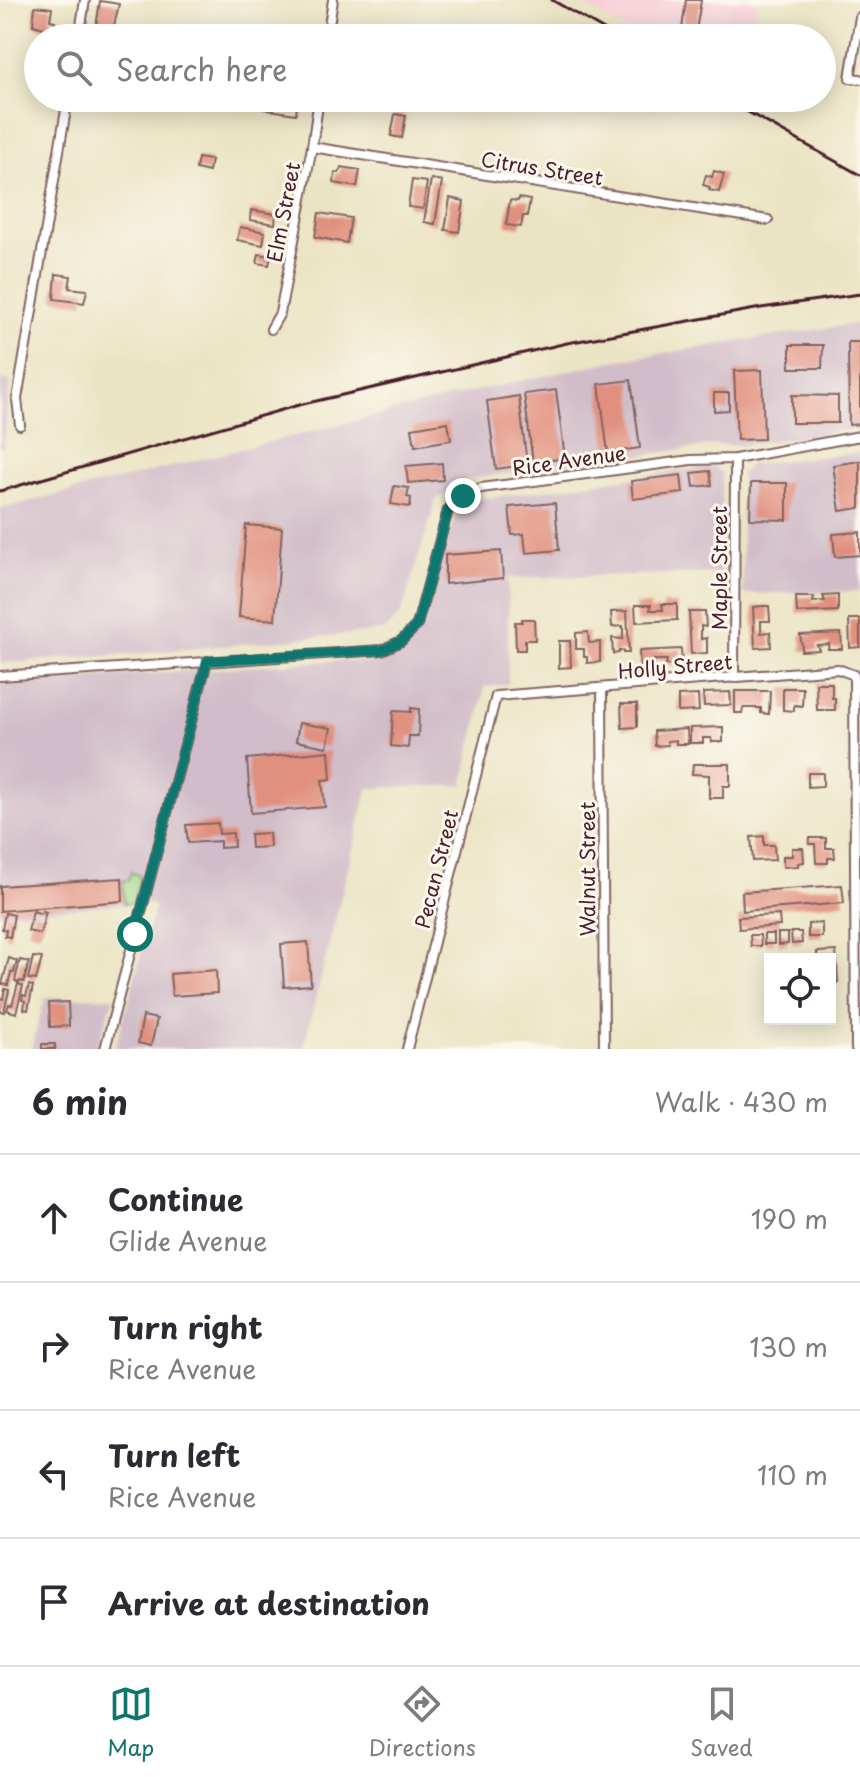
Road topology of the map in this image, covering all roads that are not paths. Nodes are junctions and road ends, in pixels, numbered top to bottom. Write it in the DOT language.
graph roads {
  1 [pos="85,0"];
  2 [pos="333,0"];
  3 [pos="860,17"];
  4 [pos="81,24"];
  5 [pos="329,24"];
  6 [pos="860,79"];
  7 [pos="66,112"];
  8 [pos="317,112"];
  9 [pos="312,147"];
  10 [pos="768,220"];
  11 [pos="271,329"];
  12 [pos="20,425"];
  13 [pos="860,436"];
  14 [pos="735,459"];
  15 [pos="207,661"];
  16 [pos="0,676"];
  17 [pos="734,678"];
  18 [pos="602,688"];
  19 [pos="496,696"];
  20 [pos="105,1049"];
  21 [pos="407,1049"];
  22 [pos="604,1049"];
  23 [pos="856,1049"];
  1 -- 4 [label="street"];
  2 -- 5 [label="street"];
  3 -- 6 [label="street"];
  7 -- 12 [label="street"];
  8 -- 9 [label="street, Elm Street"];
  9 -- 10 [label="street, Citrus Street"];
  9 -- 11 [label="street, Elm Street"];
  13 -- 14 [label="street, Rice Avenue"];
  14 -- 15 [label="street, Rice Avenue"];
  14 -- 17 [label="street, Maple Street"];
  15 -- 16 [label="street, Rice Avenue"];
  15 -- 20 [label="street"];
  17 -- 18 [label="street, Holly Street"];
  17 -- 23 [label="street, Holly Street"];
  18 -- 19 [label="street, Holly Street"];
  18 -- 22 [label="street, Walnut Street"];
  19 -- 21 [label="street, Pecan Street"];
}
